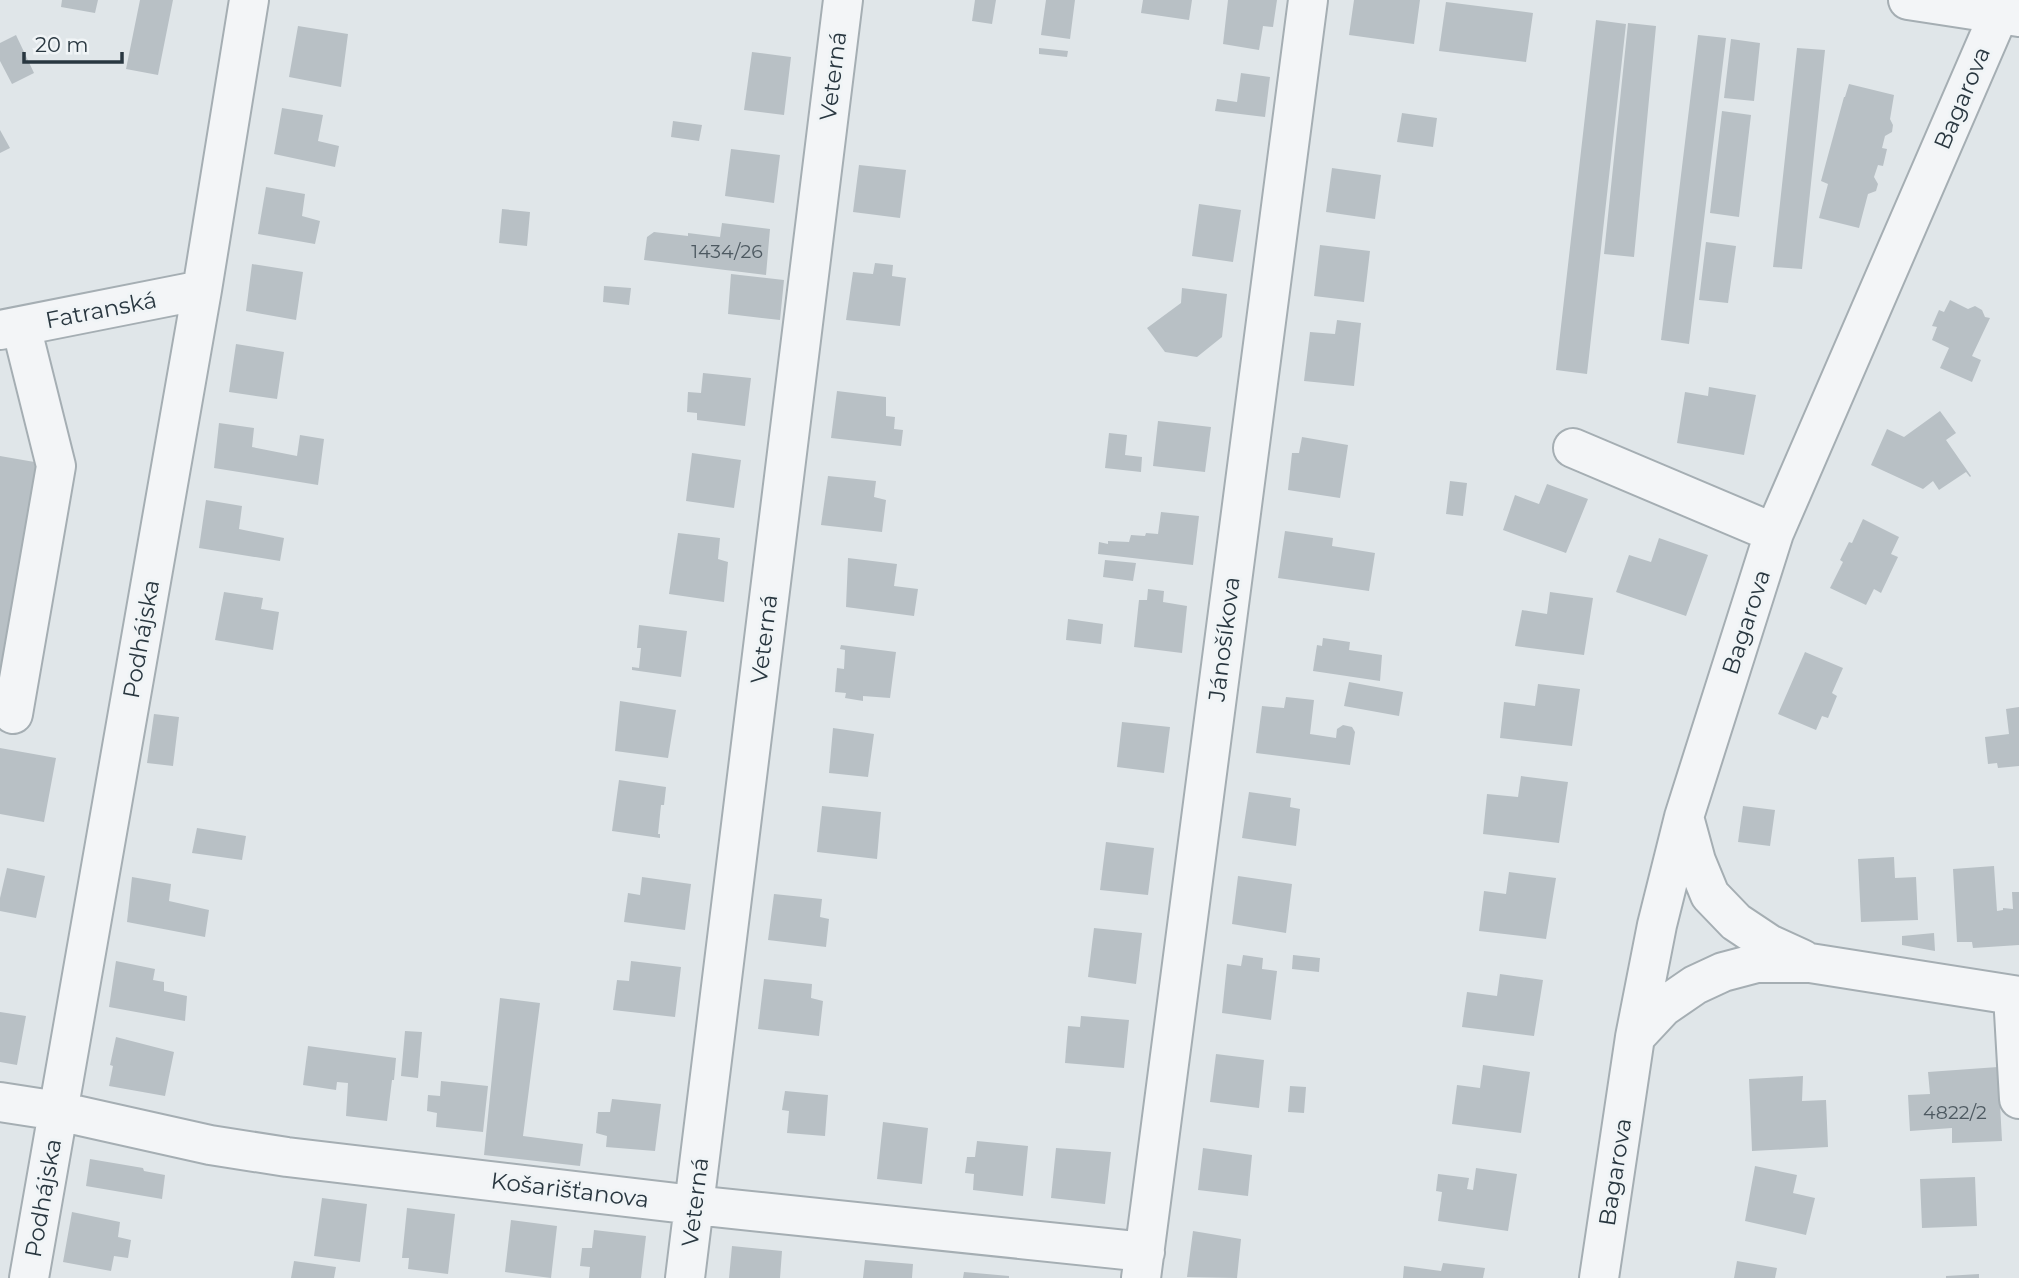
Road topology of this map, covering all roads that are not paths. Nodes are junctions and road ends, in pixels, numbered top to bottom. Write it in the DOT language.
graph roads {
  1 [pos="249,0"];
  2 [pos="843,0"];
  3 [pos="1308,0"];
  4 [pos="1908,0"];
  5 [pos="2007,10"];
  6 [pos="202,290"];
  7 [pos="11,328"];
  8 [pos="1573,448"];
  9 [pos="1773,533"];
  10 [pos="13,714"];
  11 [pos="1684,817"];
  12 [pos="1810,963"];
  13 [pos="2016,995"];
  14 [pos="1635,1037"];
  15 [pos="2019,1099"];
  16 [pos="0,1102"];
  17 [pos="58,1111"];
  18 [pos="694,1205"];
  19 [pos="1143,1265"];
  20 [pos="29,1278"];
  21 [pos="685,1278"];
  22 [pos="1599,1278"];
  1 -- 6 [label="street, Podhájska"];
  2 -- 18 [label="street, Veterná"];
  3 -- 19 [label="street, Jánošíkova"];
  4 -- 5 [label="street"];
  5 -- 9 [label="street, Bagarova"];
  6 -- 7 [label="street, Fatranská"];
  6 -- 17 [label="street, Podhájska"];
  7 -- 10 [label="street"];
  8 -- 9 [label="street"];
  9 -- 11 [label="street, Bagarova"];
  11 -- 12 [label="street"];
  11 -- 14 [label="street, Bagarova"];
  12 -- 13 [label="street"];
  12 -- 14 [label="street"];
  13 -- 15 [label="street"];
  14 -- 22 [label="street, Bagarova"];
  16 -- 17 [label="street, Košarišťanova"];
  17 -- 18 [label="street, Košarišťanova"];
  17 -- 20 [label="street, Podhájska"];
  18 -- 19 [label="street, Košarišťanova"];
  18 -- 21 [label="street, Veterná"];
}
